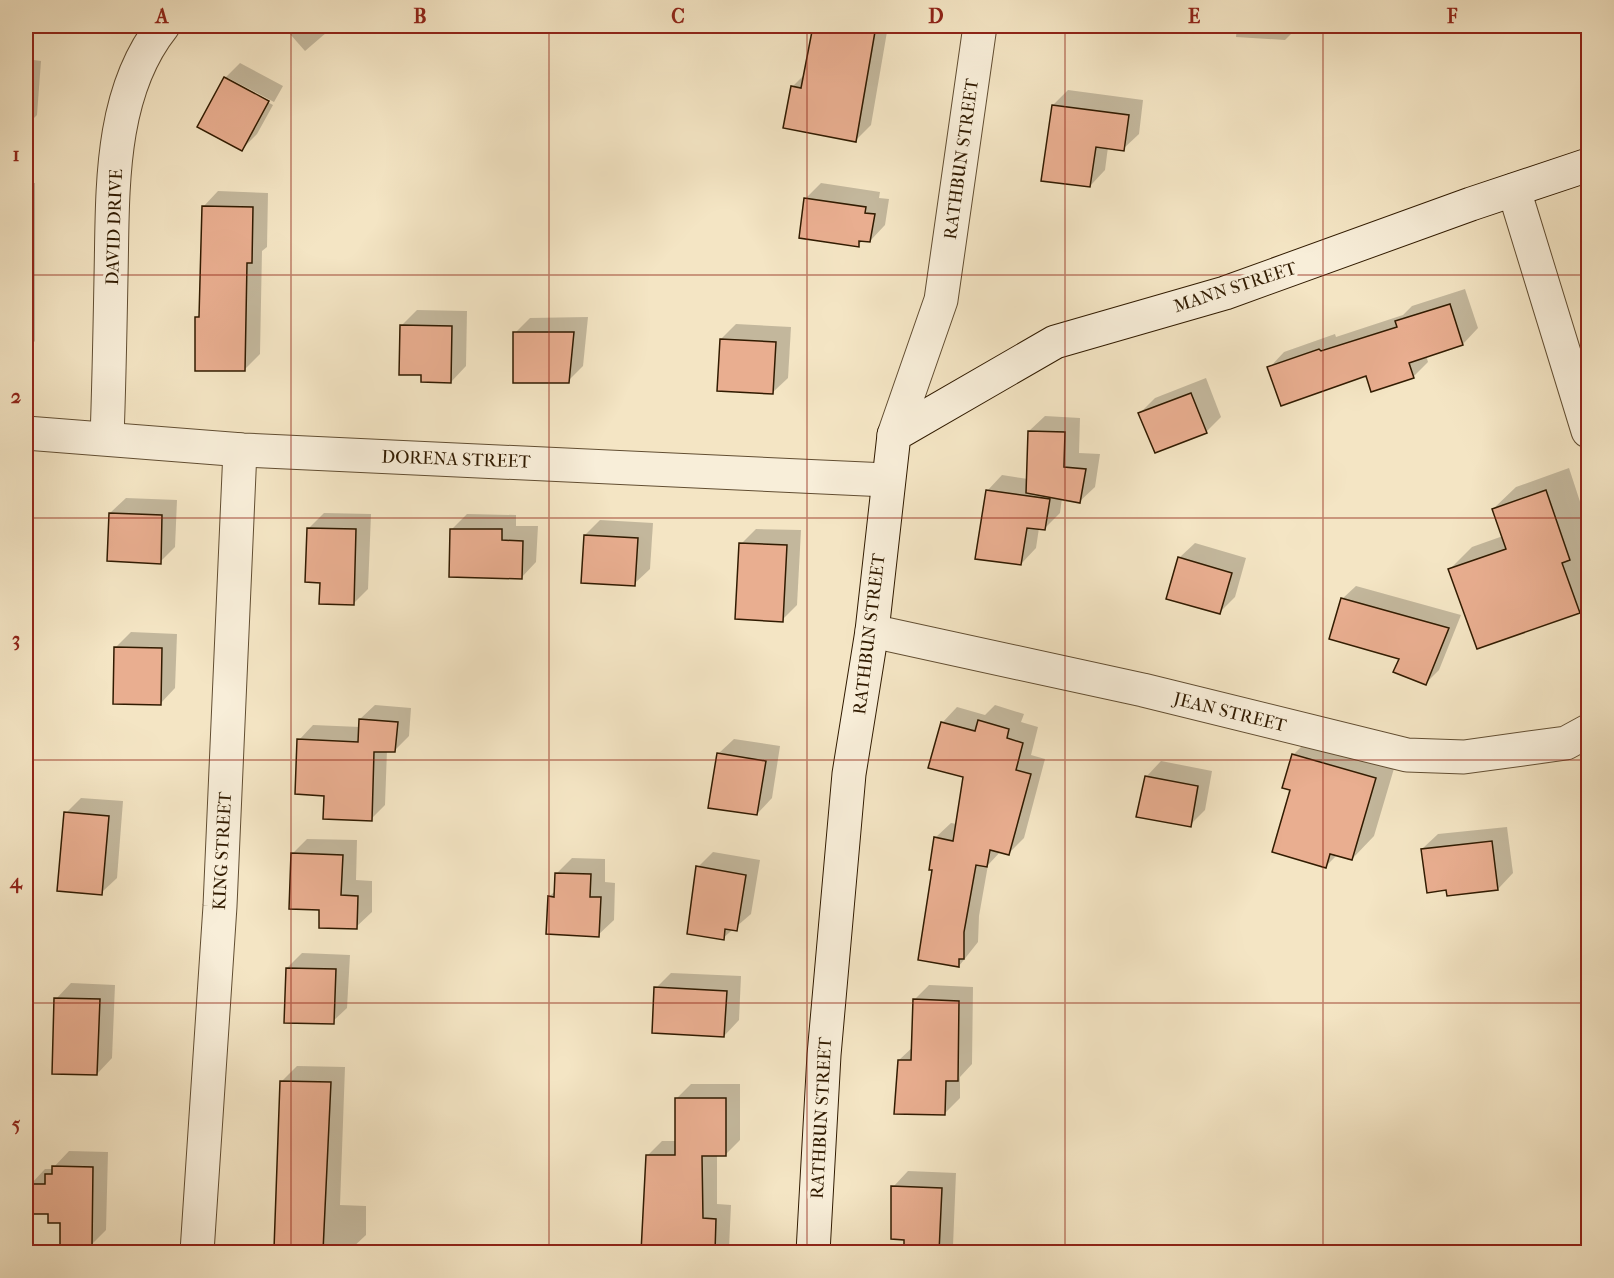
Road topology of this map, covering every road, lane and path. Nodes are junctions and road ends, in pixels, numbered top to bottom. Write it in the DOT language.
graph roads {
  1 [pos="163,26"];
  2 [pos="980,26"];
  3 [pos="1588,165"];
  4 [pos="1514,190"];
  5 [pos="1588,431"];
  6 [pos="26,434"];
  7 [pos="894,435"];
  8 [pos="107,438"];
  9 [pos="240,450"];
  10 [pos="887,480"];
  11 [pos="872,631"];
  12 [pos="1588,731"];
  13 [pos="197,1252"];
  14 [pos="813,1252"];
  1 -- 8 [label="street, DAVID DRIVE"];
  2 -- 7 [label="street, RATHBUN STREET"];
  3 -- 4 [label="street, MANN STREET"];
  4 -- 5 [label="street"];
  4 -- 7 [label="street, MANN STREET"];
  6 -- 8 [label="street, DORENA STREET"];
  7 -- 10 [label="street, RATHBUN STREET"];
  8 -- 9 [label="street, DORENA STREET"];
  9 -- 10 [label="street, DORENA STREET"];
  9 -- 13 [label="street, KING STREET"];
  10 -- 11 [label="street, RATHBUN STREET"];
  11 -- 12 [label="street, JEAN STREET"];
  11 -- 14 [label="street, RATHBUN STREET"];
}
